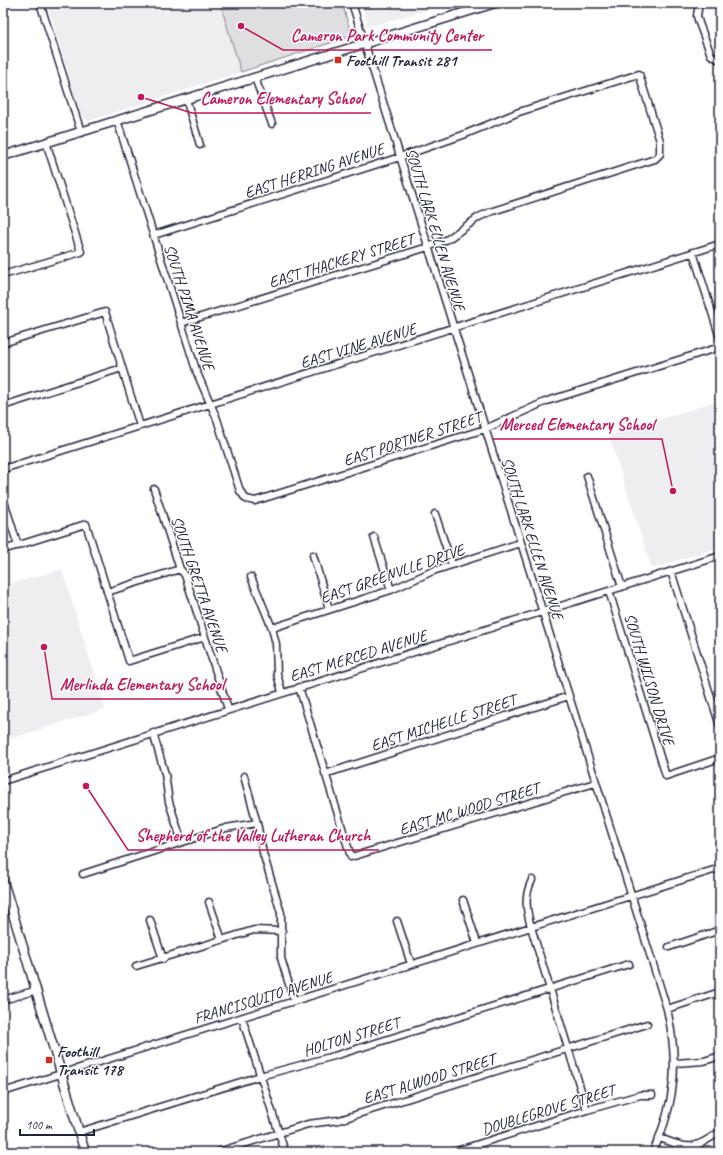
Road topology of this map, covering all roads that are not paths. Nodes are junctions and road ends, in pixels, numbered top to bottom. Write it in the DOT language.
graph roads {
  1 [pos="40,3"];
  2 [pos="352,3"];
  3 [pos="495,3"];
  4 [pos="699,3"];
  5 [pos="365,44"];
  6 [pos="720,60"];
  7 [pos="255,78"];
  8 [pos="186,100"];
  9 [pos="117,120"];
  10 [pos="272,124"];
  11 [pos="81,132"];
  12 [pos="46,142"];
  13 [pos="200,145"];
  14 [pos="660,154"];
  15 [pos="3,156"];
  16 [pos="400,157"];
  17 [pos="154,235"];
  18 [pos="720,244"];
  19 [pos="428,246"];
  20 [pos="693,252"];
  21 [pos="3,276"];
  22 [pos="181,322"];
  23 [pos="453,328"];
  24 [pos="720,338"];
  25 [pos="3,343"];
  26 [pos="720,347"];
  27 [pos="122,368"];
  28 [pos="210,404"];
  29 [pos="3,406"];
  30 [pos="140,426"];
  31 [pos="485,429"];
  32 [pos="3,469"];
  33 [pos="586,476"];
  34 [pos="154,489"];
  35 [pos="3,498"];
  36 [pos="246,498"];
  37 [pos="435,514"];
  38 [pos="374,537"];
  39 [pos="520,543"];
  40 [pos="18,546"];
  41 [pos="3,550"];
  42 [pos="312,555"];
  43 [pos="720,556"];
  44 [pos="452,565"];
  45 [pos="180,569"];
  46 [pos="671,571"];
  47 [pos="251,577"];
  48 [pos="622,587"];
  49 [pos="391,590"];
  50 [pos="609,591"];
  51 [pos="107,592"];
  52 [pos="329,609"];
  53 [pos="543,612"];
  54 [pos="272,628"];
  55 [pos="205,637"];
  56 [pos="299,687"];
  57 [pos="282,692"];
  58 [pos="568,696"];
  59 [pos="228,709"];
  60 [pos="720,726"];
  61 [pos="154,733"];
  62 [pos="720,758"];
  63 [pos="325,774"];
  64 [pos="244,776"];
  65 [pos="3,781"];
  66 [pos="595,783"];
  67 [pos="257,824"];
  68 [pos="182,842"];
  69 [pos="720,868"];
  70 [pos="83,874"];
  71 [pos="532,880"];
  72 [pos="3,881"];
  73 [pos="632,897"];
  74 [pos="463,900"];
  75 [pos="210,902"];
  76 [pos="150,920"];
  77 [pos="397,921"];
  78 [pos="531,927"];
  79 [pos="720,930"];
  80 [pos="282,931"];
  81 [pos="222,940"];
  82 [pos="477,944"];
  83 [pos="669,947"];
  84 [pos="163,959"];
  85 [pos="411,964"];
  86 [pos="629,964"];
  87 [pos="136,966"];
  88 [pos="550,988"];
  89 [pos="37,990"];
  90 [pos="720,992"];
  91 [pos="3,1000"];
  92 [pos="294,1001"];
  93 [pos="667,1009"];
  94 [pos="242,1018"];
  95 [pos="647,1024"];
  96 [pos="568,1049"];
  97 [pos="720,1056"];
  98 [pos="675,1063"];
  99 [pos="62,1074"];
  100 [pos="260,1076"];
  101 [pos="3,1092"];
  102 [pos="652,1095"];
  103 [pos="587,1110"];
  104 [pos="79,1132"];
  105 [pos="720,1132"];
  106 [pos="279,1133"];
  107 [pos="660,1138"];
  108 [pos="85,1152"];
  109 [pos="218,1152"];
  110 [pos="285,1152"];
  111 [pos="453,1152"];
  112 [pos="653,1152"];
  1 -- 11 [label="street"];
  2 -- 5 [label="street, SOUTH LARK ELLEN AVENUE"];
  3 -- 5 [label="main road"];
  4 -- 6 [label="street"];
  5 -- 7 [label="main road"];
  5 -- 16 [label="street, SOUTH LARK ELLEN AVENUE"];
  7 -- 8 [label="main road"];
  7 -- 10 [label="street"];
  8 -- 9 [label="main road"];
  8 -- 13 [label="street"];
  9 -- 11 [label="main road"];
  9 -- 17 [label="street, SOUTH PIMA AVENUE"];
  11 -- 12 [label="main road"];
  12 -- 15 [label="main road"];
  12 -- 21 [label="street"];
  14 -- 16 [label="street, EAST HERRING AVENUE"];
  14 -- 19 [label="street, EAST THACKERY STREET"];
  16 -- 17 [label="street, EAST HERRING AVENUE"];
  16 -- 19 [label="street, SOUTH LARK ELLEN AVENUE"];
  17 -- 22 [label="street, SOUTH PIMA AVENUE"];
  18 -- 20 [label="street, EAST VINE AVENUE"];
  19 -- 22 [label="street, EAST THACKERY STREET"];
  19 -- 23 [label="street, SOUTH LARK ELLEN AVENUE"];
  20 -- 23 [label="street, EAST VINE AVENUE"];
  20 -- 24 [label="street"];
  22 -- 28 [label="street, SOUTH PIMA AVENUE"];
  23 -- 28 [label="street, EAST VINE AVENUE"];
  23 -- 31 [label="street, SOUTH LARK ELLEN AVENUE"];
  25 -- 27 [label="street"];
  26 -- 31 [label="street, EAST PORTNER STREET"];
  27 -- 29 [label="street"];
  27 -- 30 [label="street"];
  28 -- 30 [label="street, EAST VINE AVENUE"];
  28 -- 36 [label="street, SOUTH PIMA AVENUE"];
  30 -- 32 [label="street, EAST VINE AVENUE"];
  31 -- 36 [label="street, EAST PORTNER STREET"];
  31 -- 39 [label="street, SOUTH LARK ELLEN AVENUE"];
  33 -- 48 [label="street"];
  34 -- 45 [label="street, SOUTH GRETTA AVENUE"];
  35 -- 40 [label="street"];
  37 -- 44 [label="street"];
  38 -- 49 [label="street"];
  39 -- 44 [label="street, EAST GREENVLLE DRIVE"];
  39 -- 53 [label="street, SOUTH LARK ELLEN AVENUE"];
  40 -- 41 [label="street"];
  40 -- 51 [label="street"];
  42 -- 52 [label="street"];
  43 -- 46 [label="street, EAST MERCED AVENUE"];
  44 -- 49 [label="street, EAST GREENVLLE DRIVE"];
  45 -- 51 [label="street"];
  45 -- 55 [label="street, SOUTH GRETTA AVENUE"];
  46 -- 48 [label="street, EAST MERCED AVENUE"];
  46 -- 60 [label="street"];
  47 -- 54 [label="street"];
  48 -- 50 [label="street, EAST MERCED AVENUE"];
  49 -- 52 [label="street, EAST GREENVLLE DRIVE"];
  50 -- 53 [label="street, EAST MERCED AVENUE"];
  50 -- 62 [label="street, SOUTH WILSON DRIVE"];
  51 -- 55 [label="street"];
  52 -- 54 [label="street, EAST GREENVLLE DRIVE"];
  53 -- 56 [label="street, EAST MERCED AVENUE"];
  53 -- 58 [label="street, SOUTH LARK ELLEN AVENUE"];
  54 -- 57 [label="street"];
  55 -- 59 [label="street, SOUTH GRETTA AVENUE"];
  56 -- 57 [label="street, EAST MERCED AVENUE"];
  56 -- 63 [label="street"];
  57 -- 59 [label="street, EAST MERCED AVENUE"];
  58 -- 63 [label="street, EAST MICHELLE STREET"];
  58 -- 66 [label="street, SOUTH LARK ELLEN AVENUE"];
  59 -- 61 [label="street, EAST MERCED AVENUE"];
  61 -- 65 [label="street, EAST MERCED AVENUE"];
  61 -- 68 [label="street"];
  63 -- 66 [label="street, EAST MC WOOD STREET"];
  64 -- 67 [label="street"];
  66 -- 73 [label="street, SOUTH LARK ELLEN AVENUE"];
  67 -- 68 [label="street"];
  67 -- 80 [label="street"];
  68 -- 70 [label="street"];
  69 -- 73 [label="street, FRANCISQUITO AVENUE"];
  71 -- 78 [label="street"];
  72 -- 89 [label="main road"];
  73 -- 78 [label="street, FRANCISQUITO AVENUE"];
  73 -- 93 [label="street, SOUTH LARK ELLEN AVENUE"];
  74 -- 82 [label="street"];
  75 -- 81 [label="street"];
  76 -- 84 [label="street"];
  77 -- 85 [label="street"];
  78 -- 82 [label="street, FRANCISQUITO AVENUE"];
  78 -- 88 [label="street"];
  79 -- 83 [label="street"];
  80 -- 81 [label="street"];
  80 -- 92 [label="street"];
  81 -- 84 [label="street"];
  82 -- 85 [label="street, FRANCISQUITO AVENUE"];
  84 -- 87 [label="street"];
  85 -- 92 [label="street, FRANCISQUITO AVENUE"];
  86 -- 88 [label="street, HOLTON STREET"];
  88 -- 96 [label="street"];
  88 -- 100 [label="street, HOLTON STREET"];
  89 -- 91 [label="street"];
  89 -- 99 [label="main road"];
  90 -- 93 [label="street"];
  92 -- 94 [label="street, FRANCISQUITO AVENUE"];
  93 -- 98 [label="street"];
  94 -- 99 [label="street, FRANCISQUITO AVENUE"];
  94 -- 100 [label="street"];
  95 -- 96 [label="street, EAST ALWOOD STREET"];
  96 -- 103 [label="street"];
  96 -- 106 [label="street, EAST ALWOOD STREET"];
  97 -- 98 [label="street"];
  98 -- 107 [label="street"];
  99 -- 101 [label="street, FRANCISQUITO AVENUE"];
  99 -- 104 [label="main road"];
  100 -- 104 [label="street, HOLTON STREET"];
  100 -- 106 [label="street"];
  102 -- 103 [label="street, DOUBLEGROVE STREET"];
  103 -- 111 [label="street, DOUBLEGROVE STREET"];
  104 -- 108 [label="main road"];
  105 -- 107 [label="street"];
  106 -- 109 [label="street, EAST ALWOOD STREET"];
  106 -- 110 [label="street"];
  107 -- 112 [label="street"];
}
